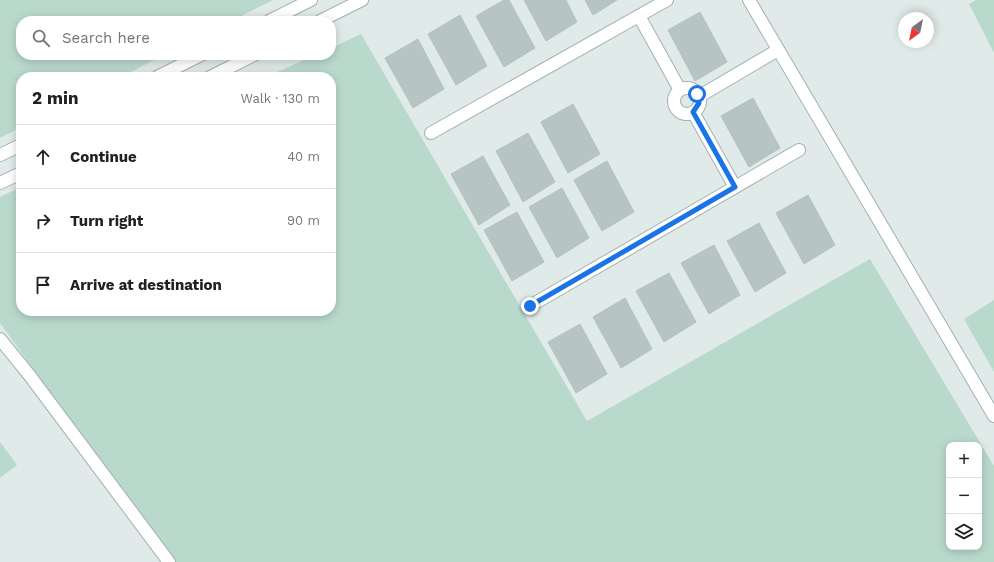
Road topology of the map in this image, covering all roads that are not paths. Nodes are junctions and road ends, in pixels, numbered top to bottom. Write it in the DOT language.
graph roads {
  1 [pos="311,0"];
  2 [pos="362,0"];
  3 [pos="667,0"];
  4 [pos="749,0"];
  5 [pos="279,16"];
  6 [pos="330,16"];
  7 [pos="639,16"];
  8 [pos="778,50"];
  9 [pos="191,60"];
  10 [pos="244,60"];
  11 [pos="167,72"];
  12 [pos="220,72"];
  13 [pos="680,90"];
  14 [pos="698,96"];
  15 [pos="693,112"];
  16 [pos="431,133"];
  17 [pos="16,147"];
  18 [pos="799,150"];
  19 [pos="0,155"];
  20 [pos="16,175"];
  21 [pos="0,183"];
  22 [pos="735,187"];
  23 [pos="530,306"];
  24 [pos="0,339"];
  25 [pos="994,416"];
  26 [pos="169,562"];
  1 -- 5 [label="street"];
  2 -- 6 [label="street"];
  3 -- 7 [label="street"];
  4 -- 8 [label="street"];
  7 -- 13 [label="street"];
  7 -- 16 [label="street"];
  8 -- 14 [label="street"];
  8 -- 25 [label="street"];
  9 -- 11 [label="street"];
  10 -- 12 [label="street"];
  13 -- 14 [label="street"];
  13 -- 15 [label="street"];
  14 -- 15 [label="street"];
  15 -- 22 [label="street"];
  17 -- 19 [label="street"];
  18 -- 22 [label="street"];
  20 -- 21 [label="street"];
  22 -- 23 [label="street"];
  24 -- 26 [label="street"];
}
